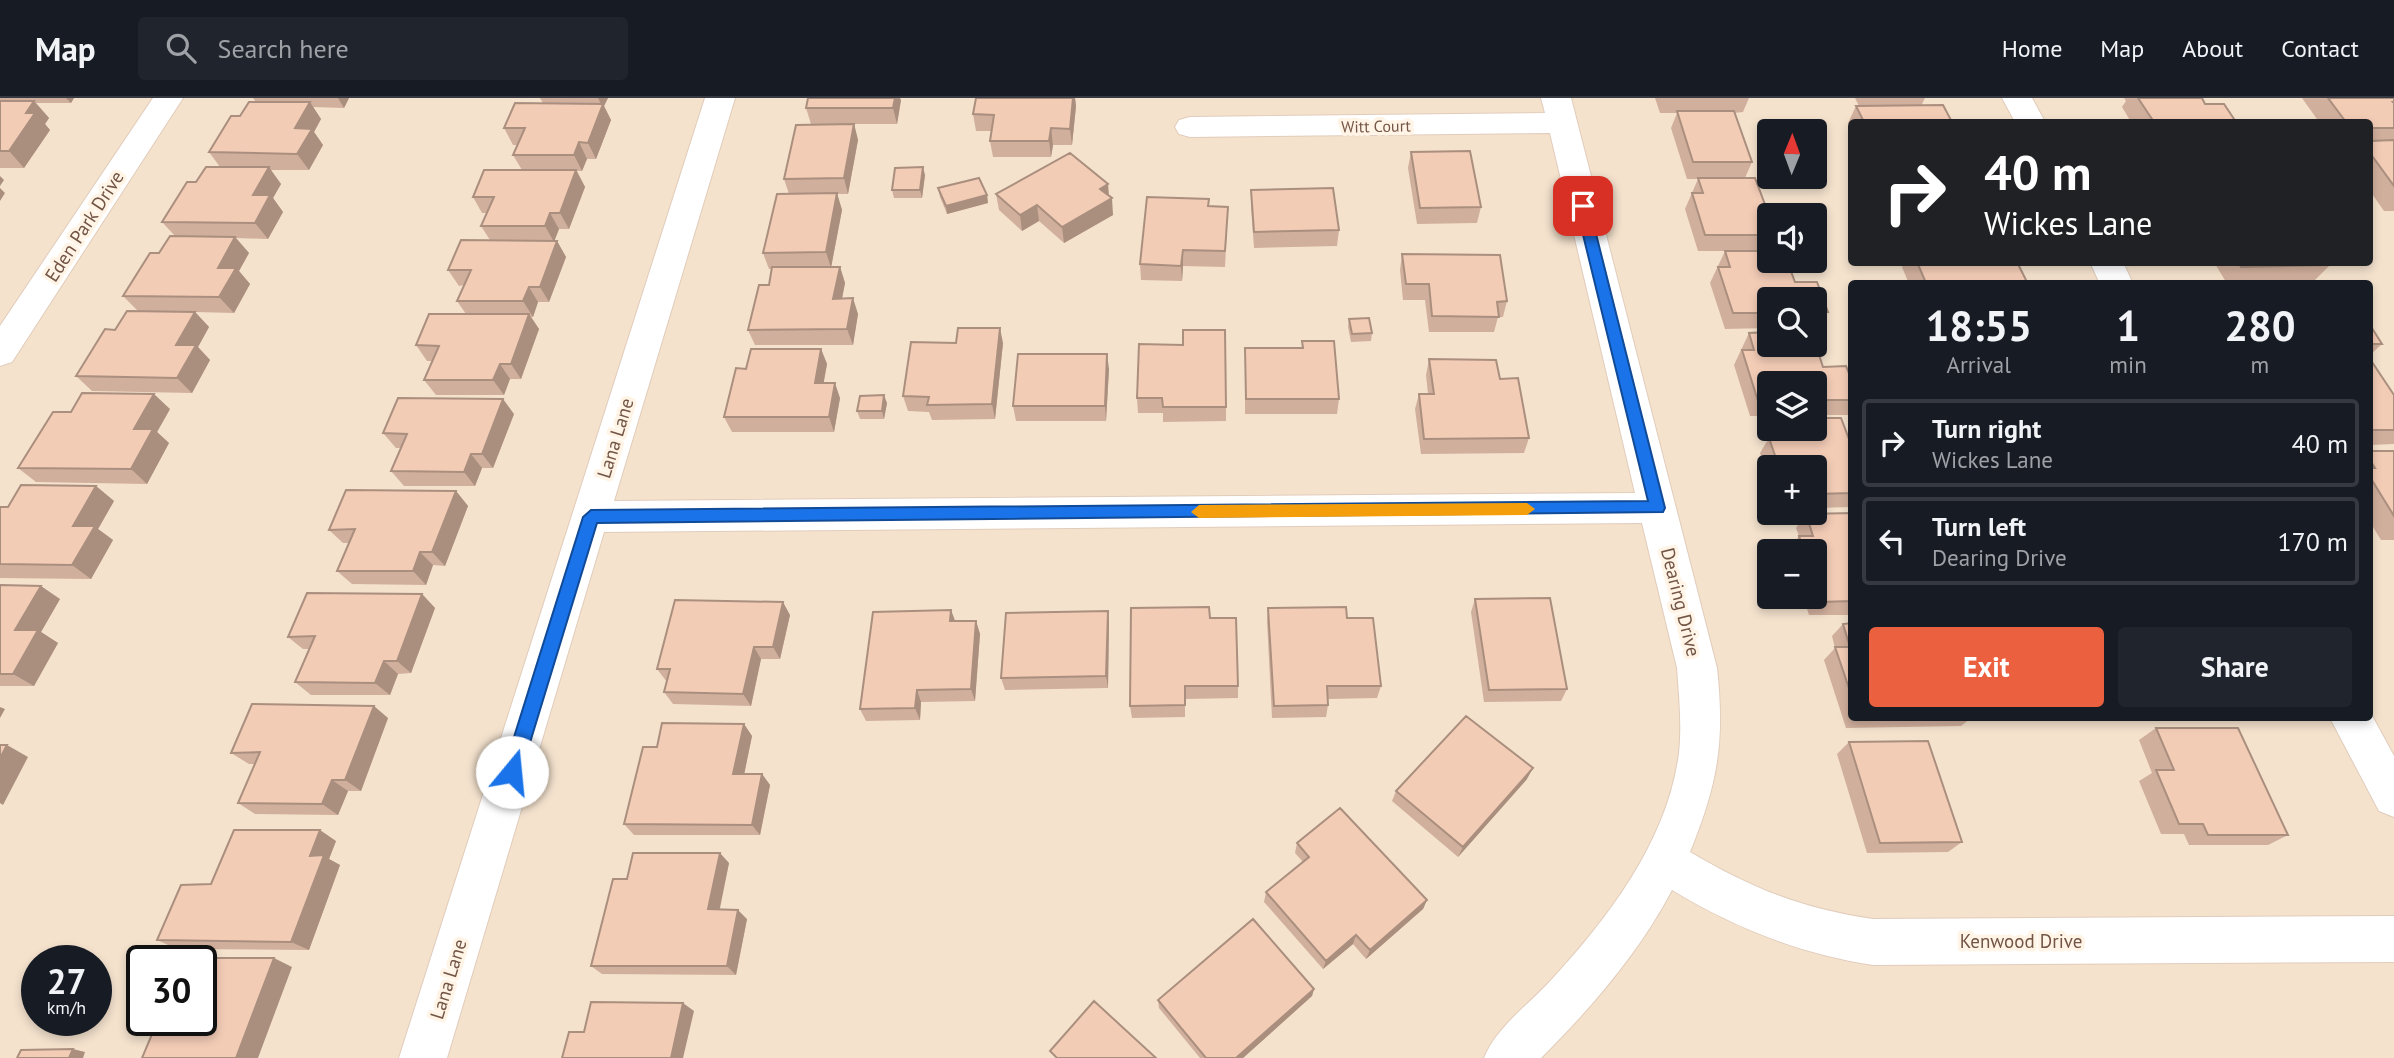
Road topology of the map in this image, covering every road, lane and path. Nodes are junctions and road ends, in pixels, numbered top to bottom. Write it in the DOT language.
graph roads {
  1 [pos="168,98"];
  2 [pos="720,98"];
  3 [pos="2017,98"];
  4 [pos="1559,111"];
  5 [pos="2028,119"];
  6 [pos="1190,128"];
  7 [pos="0,353"];
  8 [pos="1657,508"];
  9 [pos="591,517"];
  10 [pos="2353,721"];
  11 [pos="2394,797"];
  12 [pos="1666,862"];
  13 [pos="2394,939"];
  14 [pos="423,1058"];
  15 [pos="1508,1058"];
  1 -- 7 [label="street, Eden Park Drive"];
  2 -- 9 [label="street, Lana Lane"];
  3 -- 5 [label="street"];
  4 -- 6 [label="street, Witt Court"];
  4 -- 8 [label="street, Dearing Drive"];
  8 -- 9 [label="street"];
  8 -- 12 [label="street, Dearing Drive"];
  9 -- 14 [label="street, Lana Lane"];
  10 -- 11 [label="street"];
  12 -- 13 [label="street, Kenwood Drive"];
  12 -- 15 [label="street, Dearing Drive"];
}
